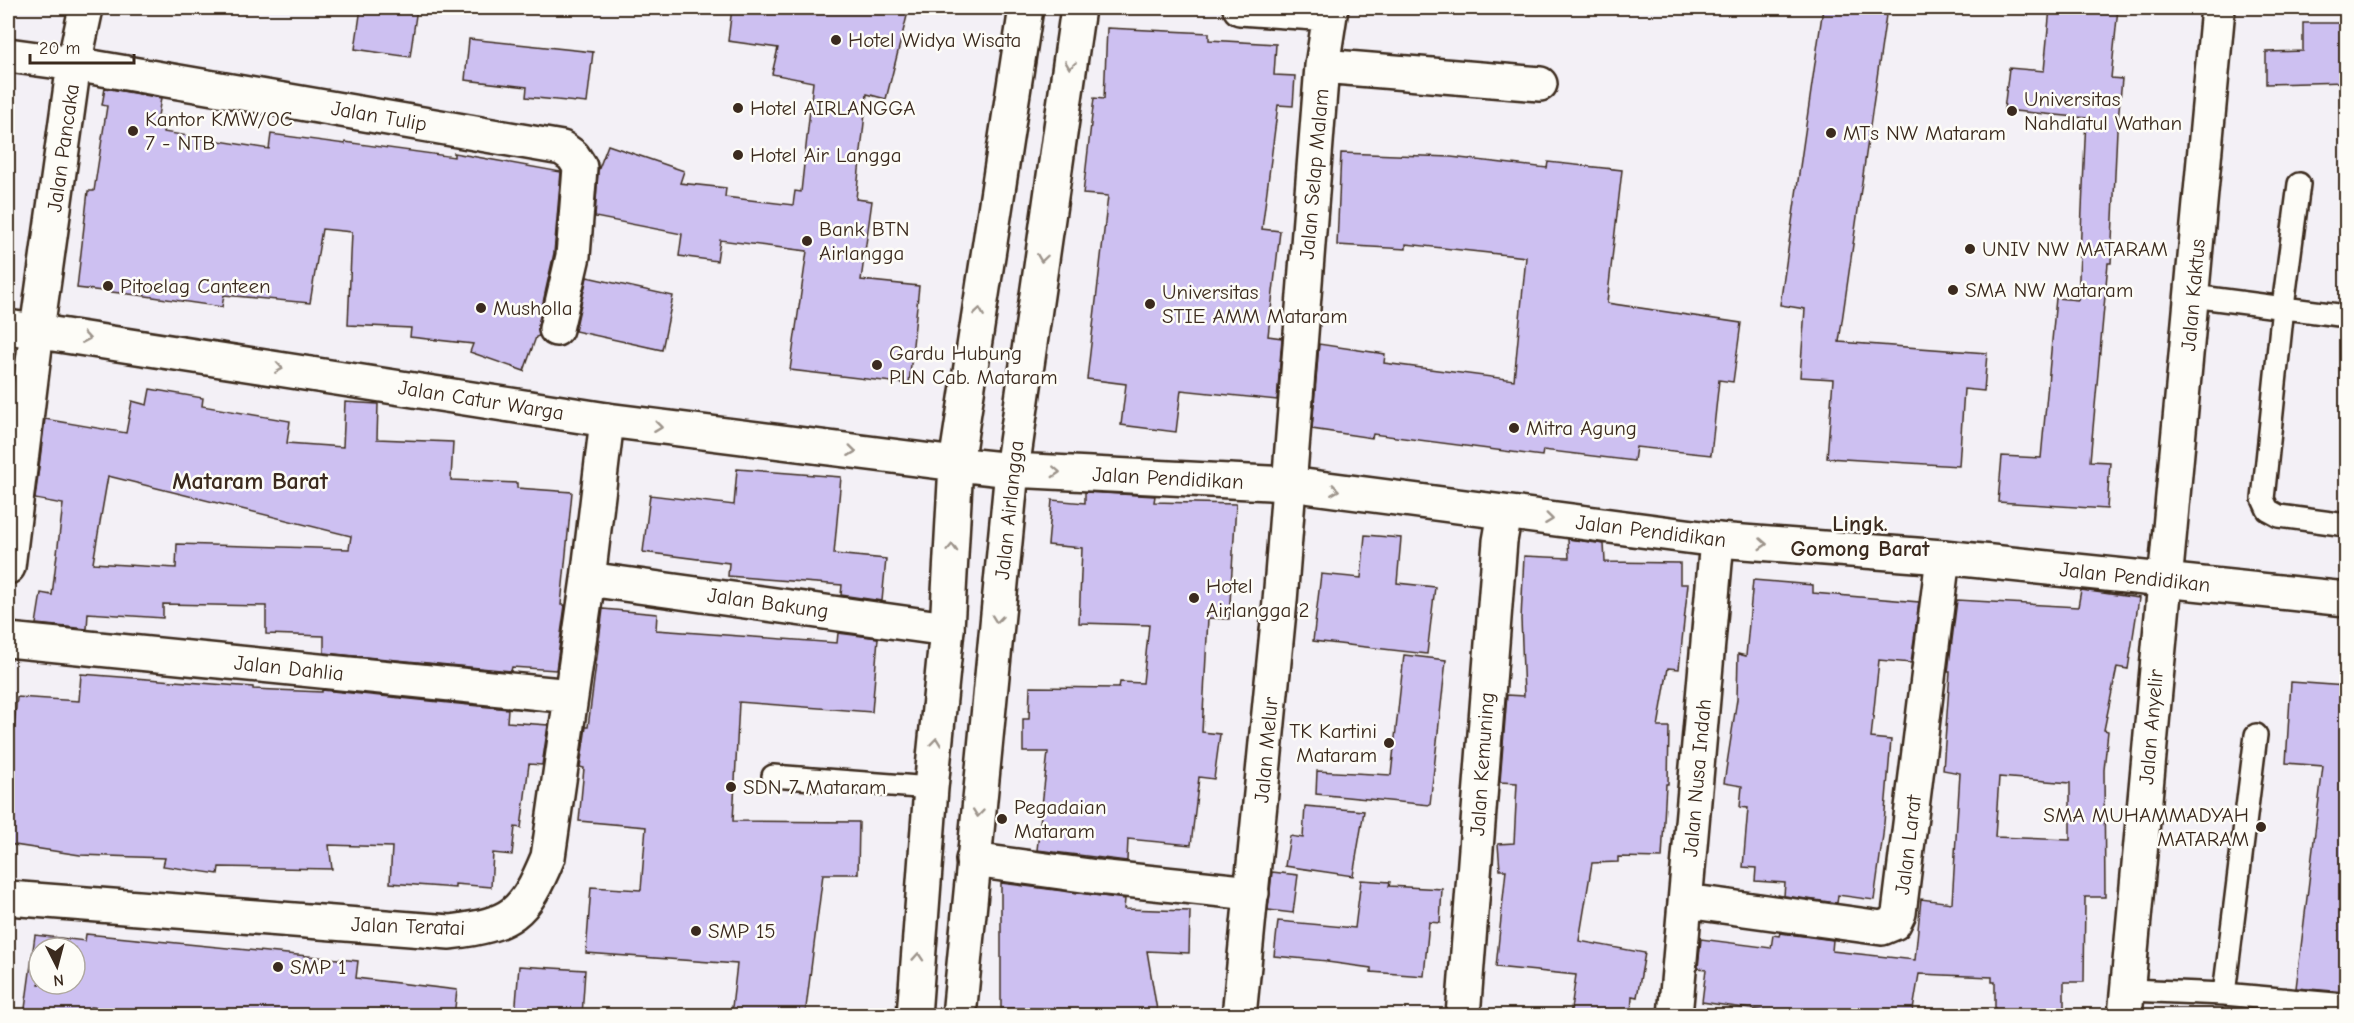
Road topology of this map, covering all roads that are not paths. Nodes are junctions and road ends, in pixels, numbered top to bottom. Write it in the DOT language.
graph roads {
  1 [pos="86,8"];
  2 [pos="1026,8"];
  3 [pos="1078,8"];
  4 [pos="1240,8"];
  5 [pos="2218,8"];
  6 [pos="1331,11"];
  7 [pos="8,55"];
  8 [pos="74,64"];
  9 [pos="1322,66"];
  10 [pos="1540,84"];
  11 [pos="2300,184"];
  12 [pos="2193,296"];
  13 [pos="2283,308"];
  14 [pos="2346,316"];
  15 [pos="22,328"];
  16 [pos="556,329"];
  17 [pos="607,420"];
  18 [pos="956,464"];
  19 [pos="1012,470"];
  20 [pos="1289,484"];
  21 [pos="1505,513"];
  22 [pos="2346,525"];
  23 [pos="1717,540"];
  24 [pos="1943,556"];
  25 [pos="8,567"];
  26 [pos="588,579"];
  27 [pos="2167,582"];
  28 [pos="2346,599"];
  29 [pos="947,629"];
  30 [pos="8,640"];
  31 [pos="571,696"];
  32 [pos="2256,735"];
  33 [pos="773,776"];
  34 [pos="931,788"];
  35 [pos="973,860"];
  36 [pos="1252,893"];
  37 [pos="8,898"];
  38 [pos="1686,901"];
  39 [pos="2224,994"];
  40 [pos="2127,1003"];
  41 [pos="2346,1005"];
  42 [pos="914,1016"];
  43 [pos="959,1016"];
  44 [pos="1239,1016"];
  45 [pos="1463,1016"];
  46 [pos="1675,1016"];
  1 -- 8 [label="street, Jalan Pancaka"];
  18 -- 2 [label="street, one-way"];
  3 -- 19 [label="street, Jalan Airlangga, one-way"];
  4 -- 6 [label="street"];
  5 -- 12 [label="street, Jalan Kaktus"];
  6 -- 9 [label="street, Jalan Selap Malam"];
  7 -- 8 [label="street, Jalan Tulip"];
  8 -- 15 [label="street, Jalan Pancaka"];
  8 -- 16 [label="street, Jalan Tulip"];
  9 -- 10 [label="street"];
  9 -- 20 [label="street, Jalan Selap Malam"];
  11 -- 13 [label="lane"];
  12 -- 13 [label="lane"];
  12 -- 27 [label="street, Jalan Kaktus"];
  13 -- 14 [label="lane"];
  13 -- 22 [label="lane"];
  15 -- 17 [label="street, Jalan Catur Warga, one-way"];
  15 -- 25 [label="street, Jalan Pancaka"];
  17 -- 18 [label="street, Jalan Catur Warga, one-way"];
  17 -- 26 [label="street, Jalan Teratai"];
  18 -- 19 [label="street, Jalan Pendidikan"];
  29 -- 18 [label="street, one-way"];
  19 -- 20 [label="street, Jalan Pendidikan, one-way"];
  19 -- 35 [label="street, Jalan Airlangga, one-way"];
  20 -- 21 [label="street, Jalan Pendidikan, one-way"];
  20 -- 36 [label="street, Jalan Melur"];
  21 -- 23 [label="street, Jalan Pendidikan, one-way"];
  21 -- 45 [label="street, Jalan Kemuning"];
  23 -- 24 [label="street, Jalan Pendidikan, one-way"];
  23 -- 38 [label="street, Jalan Nusa Indah"];
  24 -- 27 [label="street, Jalan Pendidikan"];
  24 -- 38 [label="street, Jalan Larat"];
  26 -- 29 [label="street, Jalan Bakung"];
  26 -- 31 [label="street, Jalan Teratai"];
  27 -- 28 [label="street, Jalan Pendidikan"];
  27 -- 40 [label="street, Jalan Anyelir"];
  34 -- 29 [label="street, one-way"];
  30 -- 31 [label="street, Jalan Dahlia"];
  31 -- 37 [label="street, Jalan Teratai"];
  32 -- 39 [label="lane"];
  33 -- 34 [label="lane"];
  42 -- 34 [label="street, one-way"];
  35 -- 36 [label="street"];
  35 -- 43 [label="street, Jalan Airlangga"];
  36 -- 44 [label="street, Jalan Melur"];
  38 -- 46 [label="street, Jalan Nusa Indah"];
  39 -- 40 [label="lane"];
  39 -- 41 [label="lane"];
}
